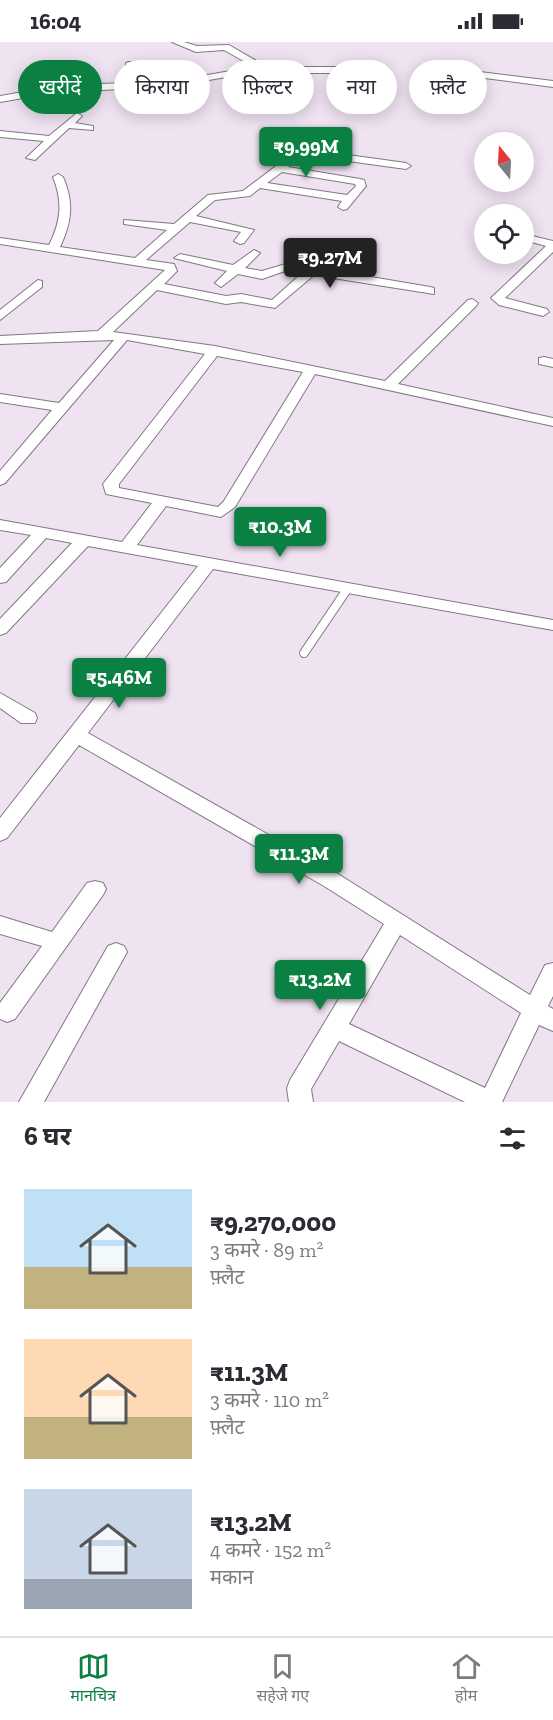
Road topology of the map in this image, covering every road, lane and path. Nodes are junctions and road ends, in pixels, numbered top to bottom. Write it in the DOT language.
graph roads {
  1 [pos="176,42"];
  2 [pos="249,60"];
  3 [pos="487,76"];
  4 [pos="553,84"];
  5 [pos="114,86"];
  6 [pos="2,97"];
  7 [pos="76,116"];
  8 [pos="67,125"];
  9 [pos="90,128"];
  10 [pos="0,134"];
  11 [pos="51,140"];
  12 [pos="31,158"];
  13 [pos="406,166"];
  14 [pos="279,168"];
  15 [pos="58,177"];
  16 [pos="258,185"];
  17 [pos="187,218"];
  18 [pos="128,222"];
  19 [pos="175,228"];
  20 [pos="534,240"];
  21 [pos="0,241"];
  22 [pos="240,241"];
  23 [pos="553,245"];
  24 [pos="53,249"];
  25 [pos="254,253"];
  26 [pos="180,258"];
  27 [pos="137,262"];
  28 [pos="236,269"];
  29 [pos="311,271"];
  30 [pos="221,283"];
  31 [pos="38,284"];
  32 [pos="155,286"];
  33 [pos="430,291"];
  34 [pos="472,303"];
  35 [pos="543,312"];
  36 [pos="0,316"];
  37 [pos="102,335"];
  38 [pos="124,336"];
  39 [pos="0,340"];
  40 [pos="215,350"];
  41 [pos="311,369"];
  42 [pos="388,386"];
  43 [pos="0,398"];
  44 [pos="63,408"];
  45 [pos="553,422"];
  46 [pos="0,480"];
  47 [pos="161,502"];
  48 [pos="0,525"];
  49 [pos="42,533"];
  50 [pos="84,540"];
  51 [pos="126,548"];
  52 [pos="209,563"];
  53 [pos="0,578"];
  54 [pos="348,588"];
  55 [pos="553,625"];
  56 [pos="0,629"];
  57 [pos="304,653"];
  58 [pos="0,699"];
  59 [pos="28,718"];
  60 [pos="76,735"];
  61 [pos="0,833"];
  62 [pos="95,889"];
  63 [pos="396,922"];
  64 [pos="0,925"];
  65 [pos="57,942"];
  66 [pos="116,952"];
  67 [pos="553,972"];
  68 [pos="7,1012"];
  69 [pos="544,1016"];
  70 [pos="334,1028"];
  71 [pos="31,1102"];
  72 [pos="301,1102"];
  73 [pos="490,1102"];
  1 -- 2 [label="street"];
  3 -- 4 [label="street"];
  5 -- 6 [label="street"];
  7 -- 8 [label="street"];
  8 -- 9 [label="street"];
  8 -- 11 [label="street"];
  10 -- 11 [label="street"];
  11 -- 12 [label="street"];
  13 -- 14 [label="street"];
  14 -- 16 [label="street"];
  14 -- 16 [label="street"];
  15 -- 24 [label="street"];
  16 -- 17 [label="street"];
  17 -- 19 [label="street"];
  17 -- 22 [label="street"];
  18 -- 19 [label="street"];
  19 -- 27 [label="street"];
  20 -- 23 [label="street"];
  21 -- 24 [label="street"];
  23 -- 35 [label="street"];
  24 -- 27 [label="street"];
  25 -- 28 [label="street"];
  26 -- 28 [label="street"];
  27 -- 32 [label="street"];
  28 -- 29 [label="street"];
  28 -- 30 [label="street"];
  29 -- 32 [label="street"];
  29 -- 33 [label="street"];
  31 -- 36 [label="street"];
  32 -- 37 [label="street"];
  34 -- 42 [label="street"];
  37 -- 38 [label="street"];
  37 -- 39 [label="street"];
  38 -- 40 [label="street"];
  38 -- 44 [label="street"];
  40 -- 41 [label="street"];
  40 -- 47 [label="street"];
  41 -- 42 [label="street"];
  41 -- 47 [label="street"];
  42 -- 45 [label="street"];
  43 -- 44 [label="street"];
  44 -- 46 [label="street"];
  47 -- 51 [label="street"];
  48 -- 49 [label="street"];
  49 -- 50 [label="street"];
  49 -- 53 [label="street"];
  50 -- 51 [label="street"];
  50 -- 56 [label="street"];
  51 -- 52 [label="street"];
  52 -- 54 [label="street"];
  52 -- 60 [label="street"];
  54 -- 55 [label="street"];
  54 -- 57 [label="lane"];
  58 -- 59 [label="street"];
  60 -- 61 [label="street"];
  60 -- 63 [label="street"];
  62 -- 65 [label="street"];
  63 -- 69 [label="street"];
  63 -- 70 [label="street"];
  64 -- 65 [label="street"];
  65 -- 68 [label="street"];
  66 -- 71 [label="street"];
  67 -- 69 [label="street"];
  69 -- 73 [label="street"];
  70 -- 72 [label="street"];
  70 -- 73 [label="street"];
}
